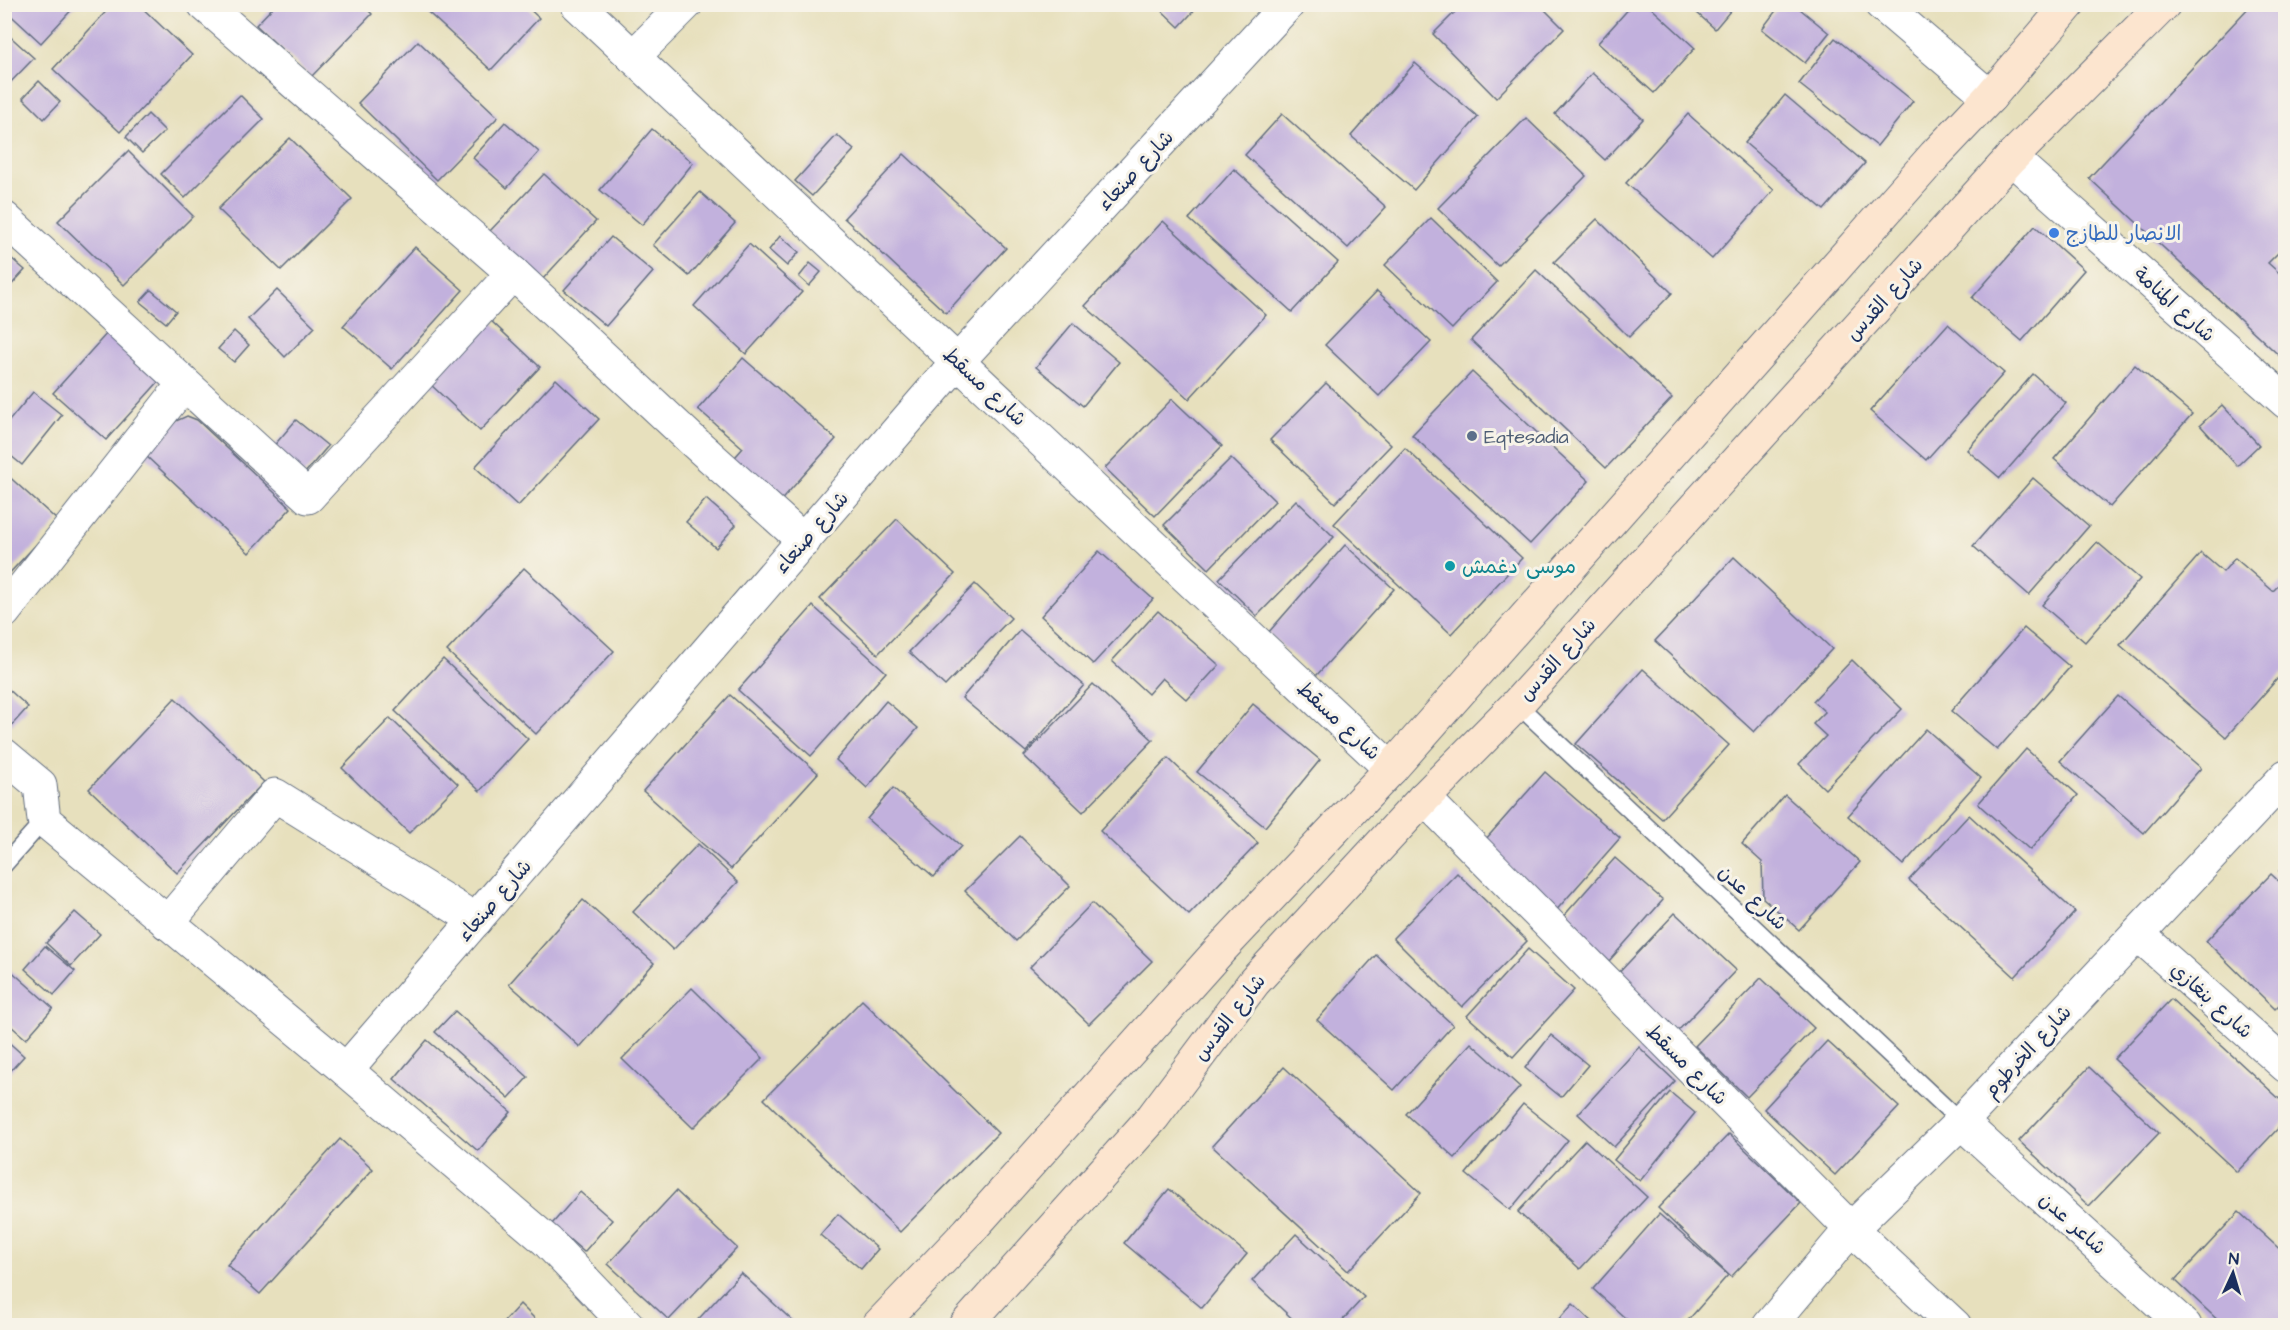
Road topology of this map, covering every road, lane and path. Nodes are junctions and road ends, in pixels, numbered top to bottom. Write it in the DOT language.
graph roads {
  1 [pos="204,4"];
  2 [pos="577,4"];
  3 [pos="686,4"];
  4 [pos="1288,4"];
  5 [pos="1881,4"];
  6 [pos="2069,4"];
  7 [pos="2164,4"];
  8 [pos="633,57"];
  9 [pos="1990,97"];
  10 [pos="2011,158"];
  11 [pos="4,218"];
  12 [pos="513,273"];
  13 [pos="958,361"];
  14 [pos="184,384"];
  15 [pos="2286,402"];
  16 [pos="804,541"];
  17 [pos="4,612"];
  18 [pos="1516,704"];
  19 [pos="4,755"];
  20 [pos="1391,769"];
  21 [pos="2286,776"];
  22 [pos="1424,798"];
  23 [pos="44,820"];
  24 [pos="4,865"];
  25 [pos="476,920"];
  26 [pos="168,923"];
  27 [pos="2138,934"];
  28 [pos="2286,1066"];
  29 [pos="346,1070"];
  30 [pos="1961,1122"];
  31 [pos="1851,1229"];
  32 [pos="628,1326"];
  33 [pos="879,1326"];
  34 [pos="965,1326"];
  35 [pos="1769,1326"];
  36 [pos="1954,1326"];
  37 [pos="2185,1326"];
  1 -- 12 [label="street"];
  2 -- 8 [label="street, شارع مسقط"];
  3 -- 8 [label="street"];
  4 -- 13 [label="street, شارع صنعاء"];
  5 -- 9 [label="street"];
  6 -- 9 [label="main road"];
  7 -- 10 [label="main road, شارع القدس"];
  8 -- 13 [label="street, شارع مسقط"];
  9 -- 20 [label="main road"];
  10 -- 15 [label="street, شارع المنامة"];
  10 -- 18 [label="main road, شارع القدس"];
  11 -- 14 [label="street"];
  12 -- 14 [label="street"];
  12 -- 16 [label="street"];
  13 -- 16 [label="street, شارع صنعاء"];
  13 -- 20 [label="street, شارع مسقط"];
  14 -- 17 [label="street"];
  16 -- 25 [label="street, شارع صنعاء"];
  18 -- 22 [label="main road, شارع القدس"];
  18 -- 30 [label="lane, شارع عدن"];
  19 -- 23 [label="street"];
  20 -- 33 [label="main road"];
  21 -- 27 [label="street, شارع الخرطوم"];
  22 -- 31 [label="street, شارع مسقط"];
  22 -- 34 [label="main road, شارع القدس"];
  23 -- 24 [label="lane"];
  23 -- 26 [label="street"];
  25 -- 26 [label="street"];
  25 -- 29 [label="street, شارع صنعاء"];
  26 -- 29 [label="street"];
  27 -- 28 [label="street, شارع بنغازي"];
  27 -- 30 [label="street, شارع الخرطوم"];
  29 -- 32 [label="street"];
  30 -- 31 [label="street, شارع الخرطوم"];
  30 -- 37 [label="street, شاعر عدن"];
  31 -- 35 [label="street, شارع الخرطوم"];
  31 -- 36 [label="street, شارع مسقط"];
}
